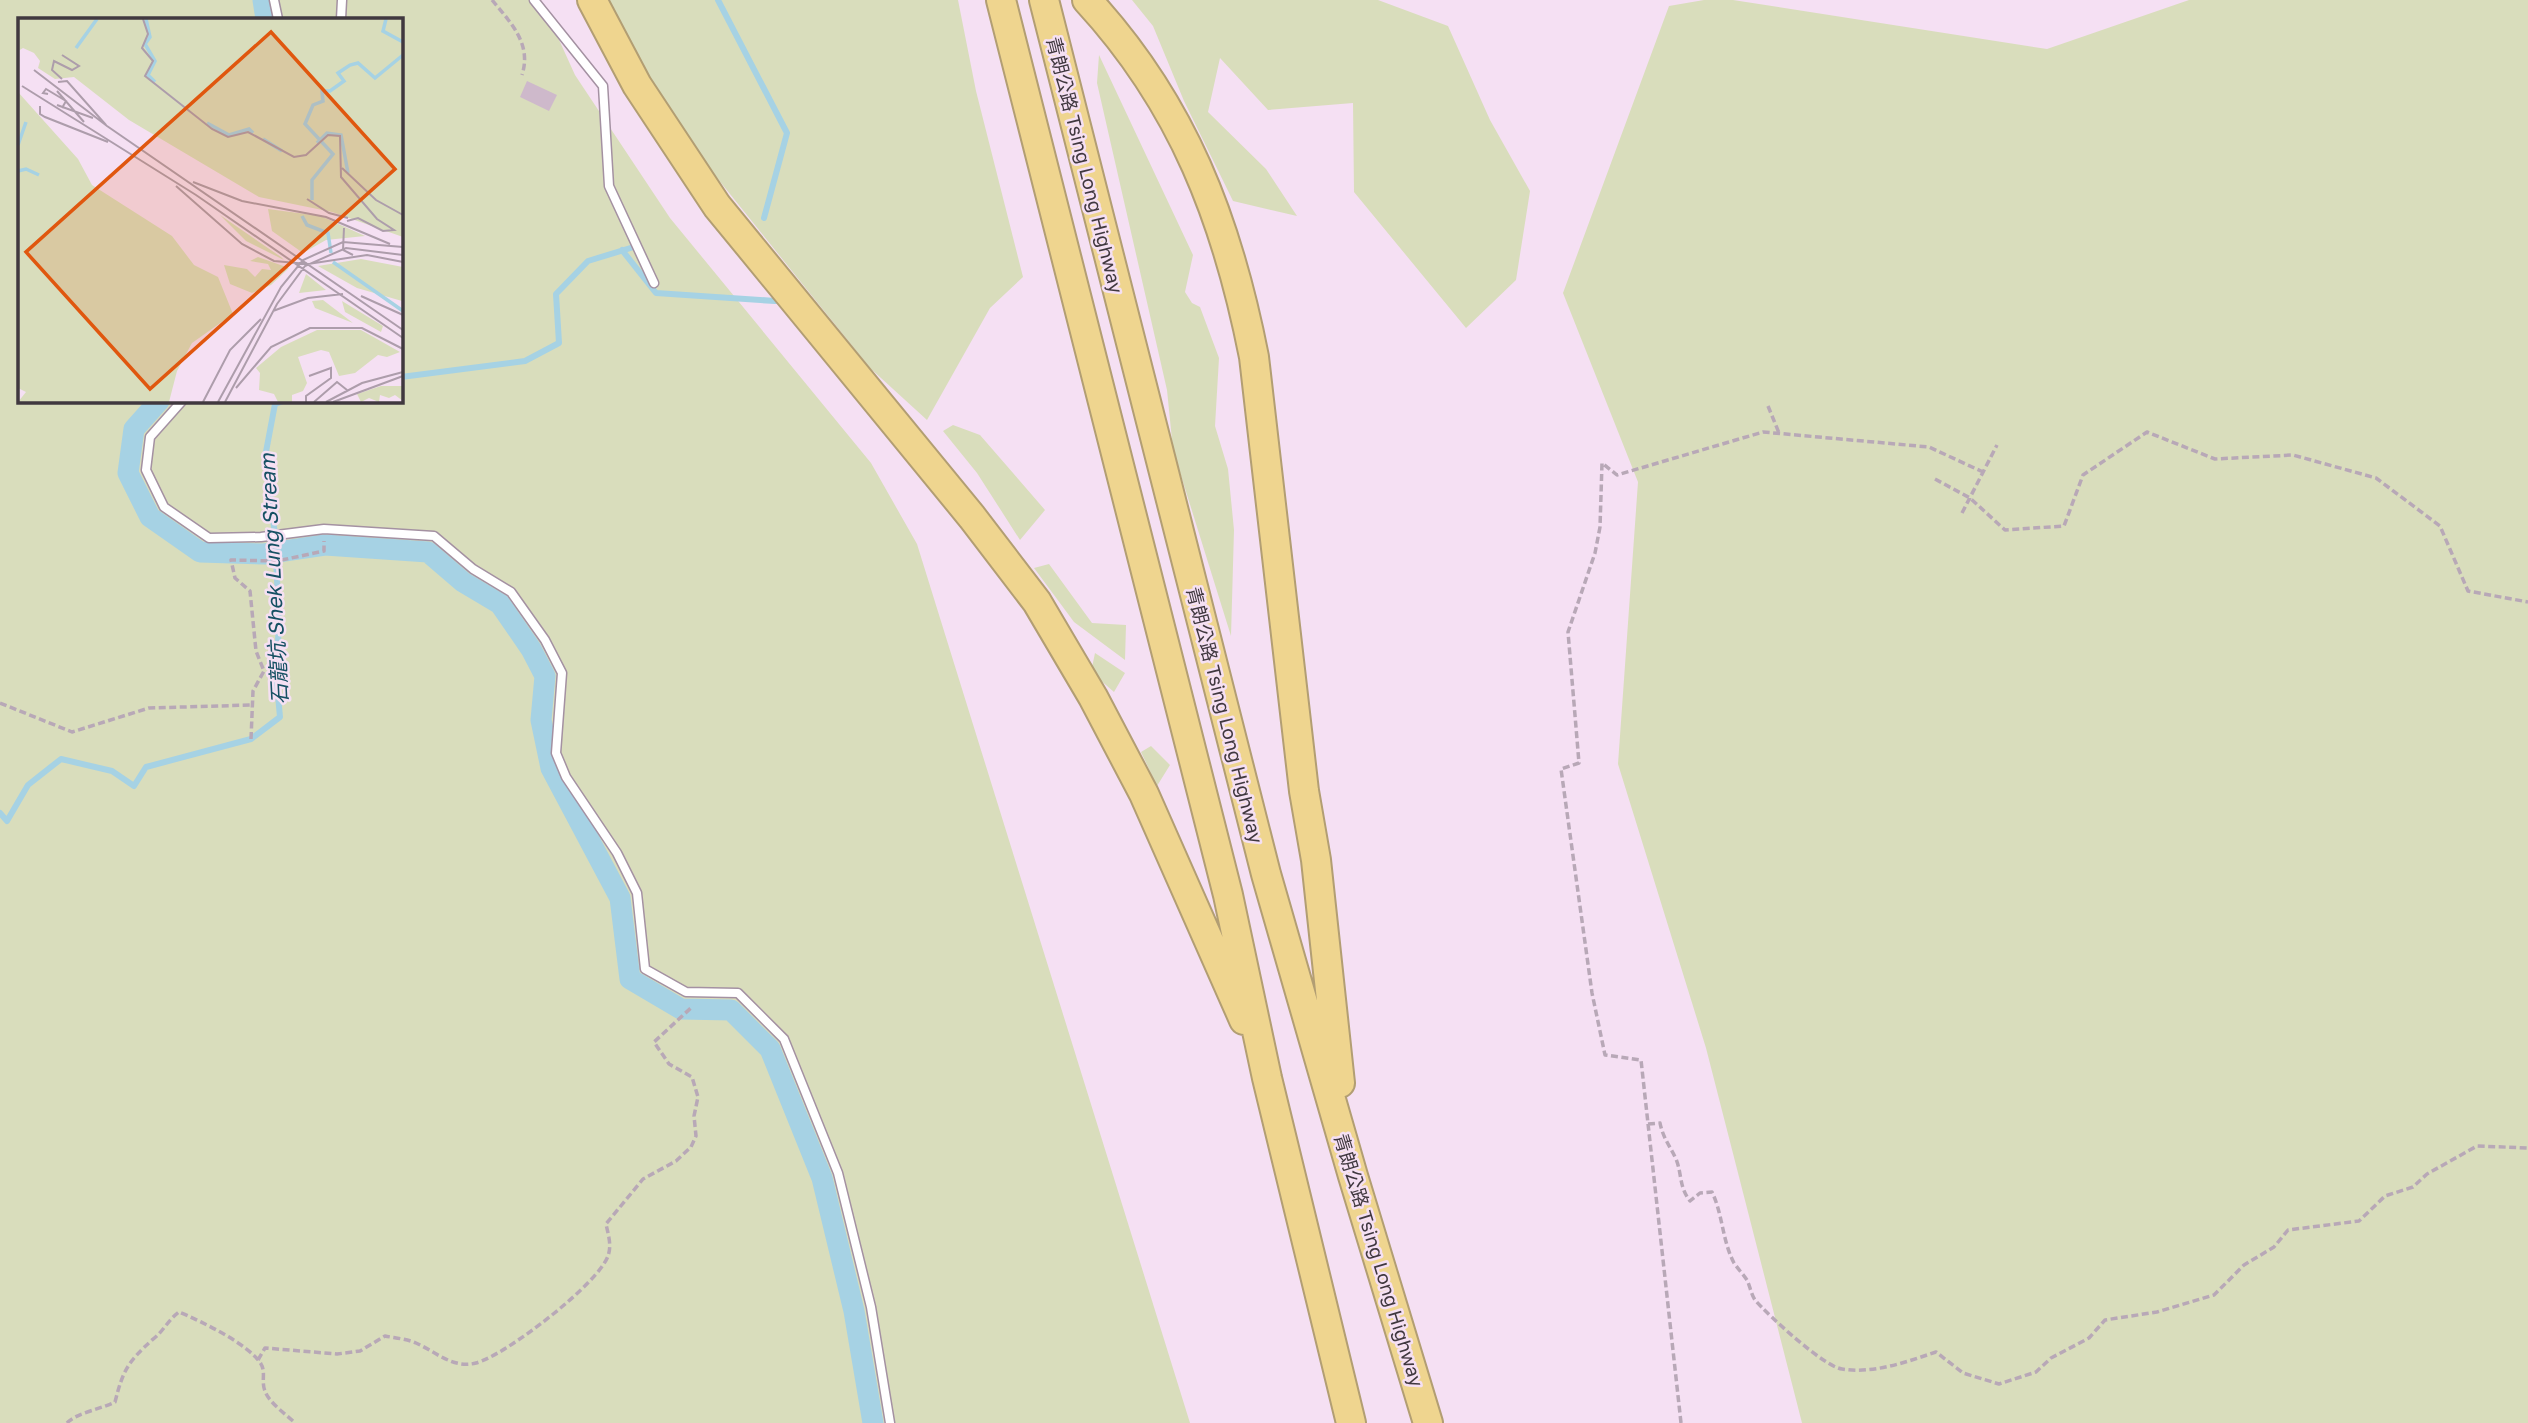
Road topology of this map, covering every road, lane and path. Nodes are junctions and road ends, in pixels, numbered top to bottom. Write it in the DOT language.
graph roads {
  1 [pos="274,0"];
  2 [pos="342,0"];
  3 [pos="492,0"];
  4 [pos="534,0"];
  5 [pos="592,0"];
  6 [pos="1002,0"];
  7 [pos="1044,0"];
  8 [pos="1087,0"];
  9 [pos="278,18"];
  10 [pos="341,18"];
  11 [pos="522,75"];
  12 [pos="654,283"];
  13 [pos="181,402"];
  14 [pos="1768,406"];
  15 [pos="1779,433"];
  16 [pos="1997,445"];
  17 [pos="1983,472"];
  18 [pos="1935,479"];
  19 [pos="1970,498"];
  20 [pos="1962,513"];
  21 [pos="324,551"];
  22 [pos="2528,602"];
  23 [pos="0,703"];
  24 [pos="252,705"];
  25 [pos="251,739"];
  26 [pos="684,1015"];
  27 [pos="1267,1078"];
  28 [pos="1648,1124"];
  29 [pos="2528,1148"];
  30 [pos="1353,1176"];
  31 [pos="258,1360"];
  32 [pos="67,1423"];
  33 [pos="295,1423"];
  34 [pos="890,1423"];
  35 [pos="1351,1423"];
  36 [pos="1429,1423"];
  37 [pos="1681,1423"];
  1 -- 9 [label="lane"];
  2 -- 10 [label="lane"];
  3 -- 11 [label="path"];
  4 -- 12 [label="lane"];
  5 -- 27 [label="highway"];
  6 -- 27 [label="highway, 青朗公路 Tsing Long Highway"];
  7 -- 30 [label="highway, 青朗公路 Tsing Long Highway"];
  8 -- 30 [label="highway"];
  13 -- 34 [label="lane"];
  14 -- 15 [label="path"];
  15 -- 17 [label="path"];
  15 -- 28 [label="path"];
  16 -- 17 [label="path"];
  17 -- 19 [label="path"];
  18 -- 19 [label="path"];
  19 -- 20 [label="path"];
  19 -- 22 [label="path"];
  21 -- 24 [label="path"];
  23 -- 24 [label="path"];
  24 -- 25 [label="path"];
  26 -- 31 [label="path"];
  27 -- 35 [label="highway, 青朗公路 Tsing Long Highway"];
  28 -- 29 [label="path"];
  28 -- 37 [label="path"];
  30 -- 36 [label="highway, 青朗公路 Tsing Long Highway"];
  31 -- 32 [label="path"];
  31 -- 33 [label="path"];
}
